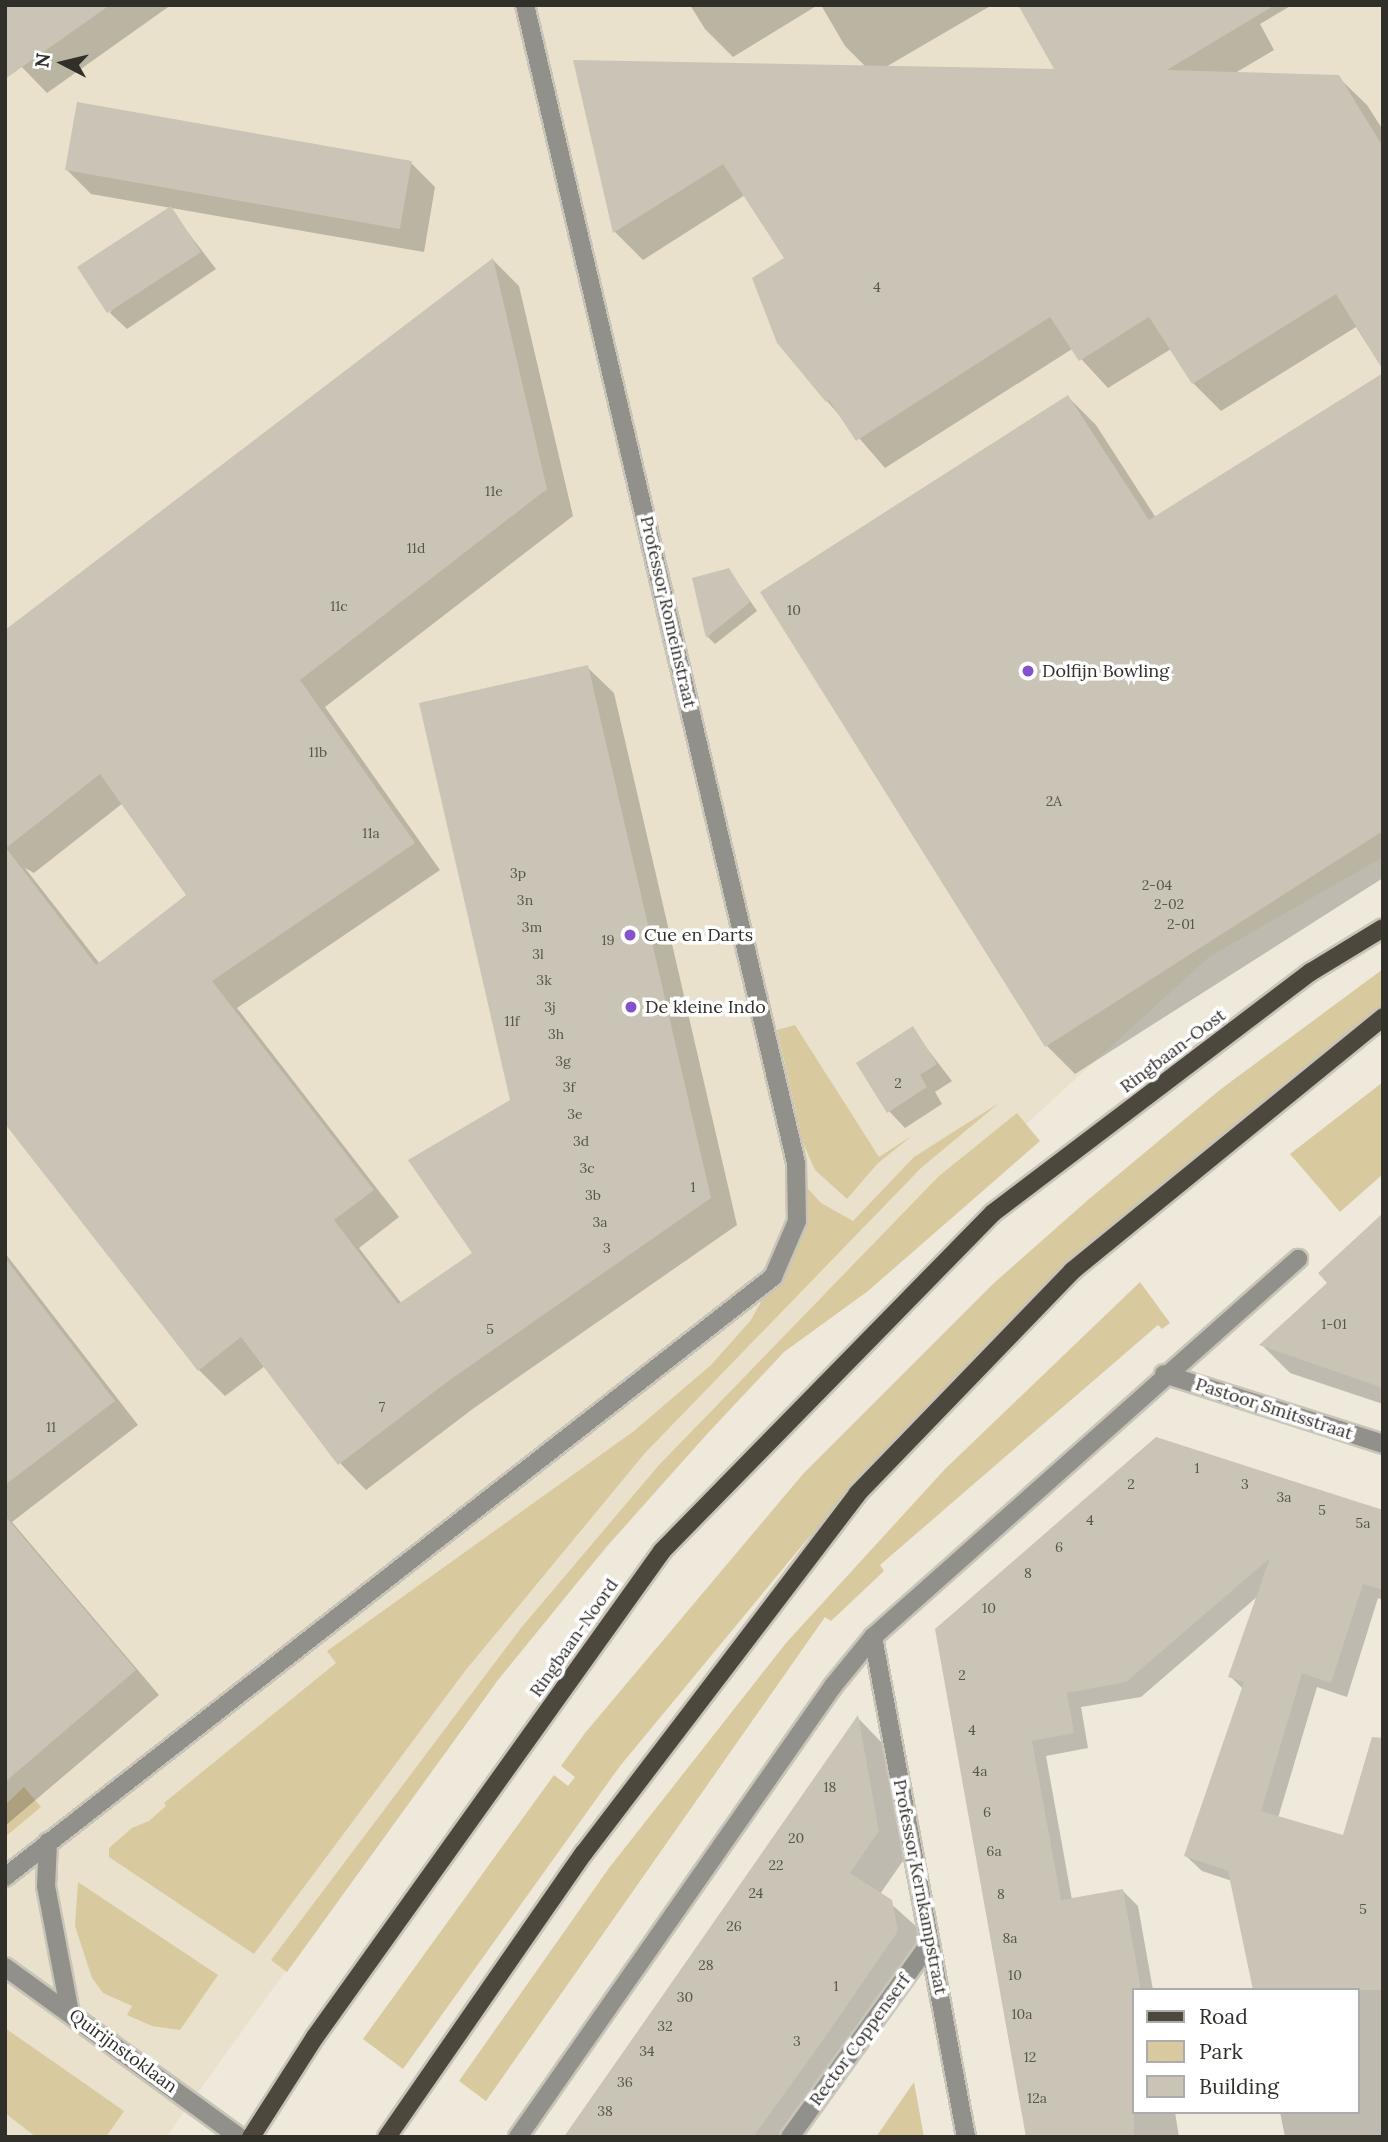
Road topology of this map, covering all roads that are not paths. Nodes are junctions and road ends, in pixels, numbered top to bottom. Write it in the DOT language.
graph roads {
  1 [pos="525,5"];
  2 [pos="1383,928"];
  3 [pos="1383,1017"];
  4 [pos="993,1213"];
  5 [pos="1298,1259"];
  6 [pos="1164,1374"];
  7 [pos="1383,1444"];
  8 [pos="873,1637"];
  9 [pos="48,1842"];
  10 [pos="5,1877"];
  11 [pos="930,1943"];
  12 [pos="5,1967"];
  13 [pos="70,2013"];
  14 [pos="239,2137"];
  15 [pos="251,2137"];
  16 [pos="387,2137"];
  17 [pos="518,2137"];
  18 [pos="790,2137"];
  19 [pos="966,2137"];
  1 -- 9 [label="street, Professor Romeinstraat"];
  2 -- 4 [label="main road, Ringbaan-Oost"];
  3 -- 16 [label="main road"];
  4 -- 15 [label="main road, Ringbaan-Noord"];
  5 -- 6 [label="street"];
  6 -- 7 [label="street, Pastoor Smitsstraat"];
  6 -- 8 [label="street"];
  8 -- 11 [label="street, Professor Kernkampstraat"];
  8 -- 17 [label="street"];
  9 -- 10 [label="street"];
  9 -- 13 [label="street"];
  11 -- 18 [label="street, Rector Coppenserf"];
  11 -- 19 [label="street, Professor Kernkampstraat"];
  12 -- 13 [label="street, Quirijnstoklaan"];
  13 -- 14 [label="street, Quirijnstoklaan"];
}
